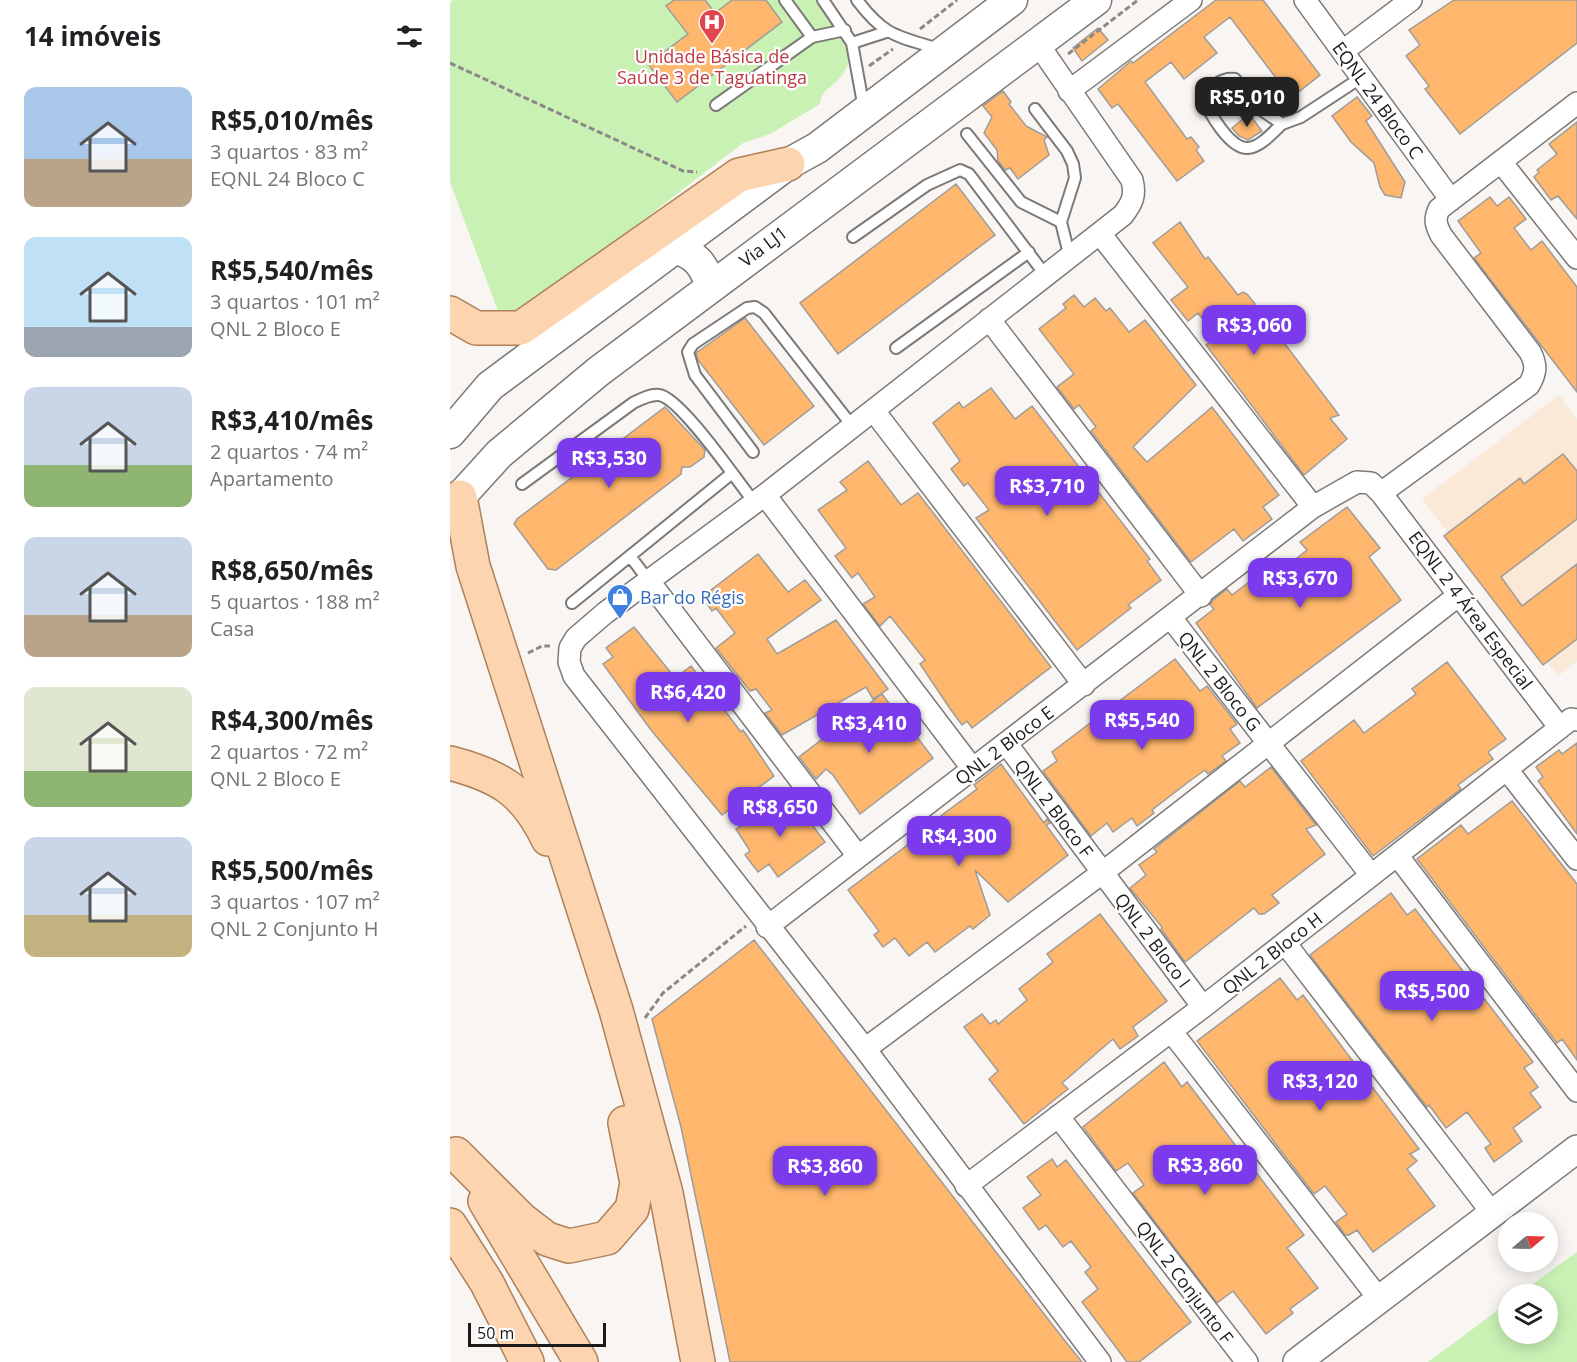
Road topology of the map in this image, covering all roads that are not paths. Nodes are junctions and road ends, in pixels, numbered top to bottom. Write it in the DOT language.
graph roads {
  1 [pos="785,0"];
  2 [pos="823,0"];
  3 [pos="857,0"];
  4 [pos="1012,0"];
  5 [pos="1096,0"];
  6 [pos="1191,0"];
  7 [pos="1305,0"];
  8 [pos="1412,0"];
  9 [pos="844,30"];
  10 [pos="886,32"];
  11 [pos="812,37"];
  12 [pos="852,43"];
  13 [pos="945,50"];
  14 [pos="1343,51"];
  15 [pos="1045,55"];
  16 [pos="1362,77"];
  17 [pos="1069,91"];
  18 [pos="1577,103"];
  19 [pos="716,105"];
  20 [pos="1035,109"];
  21 [pos="865,113"];
  22 [pos="1282,124"];
  23 [pos="968,134"];
  24 [pos="817,148"];
  25 [pos="1501,162"];
  26 [pos="788,164"];
  27 [pos="834,193"];
  28 [pos="1451,200"];
  29 [pos="1061,222"];
  30 [pos="1101,235"];
  31 [pos="853,237"];
  32 [pos="675,249"];
  33 [pos="1029,252"];
  34 [pos="1070,258"];
  35 [pos="1577,258"];
  36 [pos="1046,276"];
  37 [pos="711,285"];
  38 [pos="450,313"];
  39 [pos="989,319"];
  40 [pos="896,348"];
  41 [pos="874,411"];
  42 [pos="853,427"];
  43 [pos="450,433"];
  44 [pos="753,452"];
  45 [pos="731,474"];
  46 [pos="522,484"];
  47 [pos="1376,488"];
  48 [pos="760,499"];
  49 [pos="455,505"];
  50 [pos="1313,507"];
  51 [pos="630,556"];
  52 [pos="648,579"];
  53 [pos="1460,595"];
  54 [pos="1201,596"];
  55 [pos="572,603"];
  56 [pos="1171,618"];
  57 [pos="1084,685"];
  58 [pos="1571,720"];
  59 [pos="1006,743"];
  60 [pos="1269,743"];
  61 [pos="450,764"];
  62 [pos="972,768"];
  63 [pos="1508,771"];
  64 [pos="1397,855"];
  65 [pos="858,856"];
  66 [pos="1577,859"];
  67 [pos="1102,873"];
  68 [pos="1371,875"];
  69 [pos="763,921"];
  70 [pos="1286,943"];
  71 [pos="1203,1007"];
  72 [pos="1171,1031"];
  73 [pos="865,1049"];
  74 [pos="1577,1091"];
  75 [pos="1058,1116"];
  76 [pos="1577,1149"];
  77 [pos="453,1150"];
  78 [pos="966,1186"];
  79 [pos="1493,1214"];
  80 [pos="450,1225"];
  81 [pos="1380,1300"];
  82 [pos="527,1362"];
  83 [pos="581,1362"];
  84 [pos="698,1362"];
  85 [pos="1100,1362"];
  86 [pos="1247,1362"];
  87 [pos="1297,1362"];
  1 -- 11 [label="lane"];
  2 -- 9 [label="lane"];
  3 -- 10 [label="lane"];
  4 -- 13 [label="main road"];
  5 -- 15 [label="main road, Via LJ1"];
  6 -- 17 [label="street"];
  7 -- 14 [label="street, EQNL 24 Bloco C"];
  8 -- 14 [label="street"];
  9 -- 11 [label="lane"];
  9 -- 12 [label="lane"];
  10 -- 12 [label="lane"];
  10 -- 13 [label="lane"];
  11 -- 19 [label="lane"];
  12 -- 21 [label="lane"];
  13 -- 21 [label="main road"];
  14 -- 16 [label="street, EQNL 24 Bloco C"];
  15 -- 17 [label="street"];
  15 -- 27 [label="main road, Via LJ1"];
  16 -- 22 [label="lane"];
  16 -- 28 [label="street, EQNL 24 Bloco C"];
  17 -- 30 [label="street"];
  18 -- 25 [label="street"];
  20 -- 29 [label="lane"];
  21 -- 24 [label="main road"];
  22 -- 22 [label="lane"];
  23 -- 29 [label="lane"];
  24 -- 26 [label="main road"];
  24 -- 27 [label="main road"];
  25 -- 28 [label="street"];
  25 -- 35 [label="street"];
  26 -- 32 [label="main road"];
  26 -- 38 [label="main road"];
  27 -- 37 [label="main road, Via LJ1"];
  28 -- 47 [label="street"];
  29 -- 34 [label="lane"];
  30 -- 34 [label="street"];
  30 -- 50 [label="street"];
  31 -- 33 [label="lane"];
  32 -- 37 [label="main road"];
  32 -- 43 [label="main road"];
  33 -- 36 [label="lane"];
  33 -- 40 [label="lane"];
  34 -- 36 [label="street"];
  36 -- 39 [label="street"];
  37 -- 49 [label="main road, Via LJ1"];
  39 -- 41 [label="street"];
  39 -- 54 [label="street"];
  41 -- 42 [label="street"];
  41 -- 57 [label="street"];
  42 -- 44 [label="lane"];
  42 -- 48 [label="street"];
  45 -- 46 [label="lane"];
  45 -- 48 [label="lane"];
  45 -- 51 [label="lane"];
  47 -- 50 [label="street, QNL 2 Bloco E"];
  47 -- 53 [label="street, EQNL 2 4 Área Especial"];
  48 -- 52 [label="street"];
  48 -- 62 [label="street"];
  49 -- 84 [label="main road"];
  50 -- 54 [label="street, QNL 2 Bloco E"];
  51 -- 52 [label="lane"];
  51 -- 55 [label="lane"];
  52 -- 65 [label="street"];
  52 -- 69 [label="street"];
  53 -- 58 [label="street, EQNL 2 4 Área Especial"];
  53 -- 60 [label="street"];
  54 -- 56 [label="street, QNL 2 Bloco E"];
  56 -- 57 [label="street, QNL 2 Bloco E"];
  56 -- 60 [label="street, QNL 2 Bloco G"];
  57 -- 59 [label="street, QNL 2 Bloco E"];
  58 -- 63 [label="street, QNL 2 Bloco H"];
  59 -- 62 [label="street, QNL 2 Bloco E"];
  59 -- 67 [label="street, QNL 2 Bloco F"];
  60 -- 67 [label="street"];
  60 -- 68 [label="street, QNL 2 Bloco G"];
  61 -- 77 [label="main road"];
  62 -- 65 [label="street, QNL 2 Bloco E"];
  63 -- 64 [label="street, QNL 2 Bloco H"];
  63 -- 66 [label="street"];
  64 -- 68 [label="street, QNL 2 Bloco H"];
  64 -- 74 [label="street"];
  65 -- 69 [label="street, QNL 2 Bloco E"];
  67 -- 71 [label="street, QNL 2 Bloco I"];
  67 -- 73 [label="street"];
  68 -- 70 [label="street, QNL 2 Bloco H"];
  69 -- 73 [label="street"];
  70 -- 71 [label="street, QNL 2 Bloco H"];
  70 -- 79 [label="street"];
  71 -- 72 [label="street, QNL 2 Bloco H"];
  72 -- 75 [label="street, QNL 2 Bloco H"];
  72 -- 81 [label="street"];
  73 -- 78 [label="street"];
  75 -- 78 [label="street, QNL 2 Bloco H"];
  75 -- 86 [label="street, QNL 2 Conjunto F"];
  76 -- 79 [label="street"];
  77 -- 83 [label="main road"];
  78 -- 85 [label="street"];
  79 -- 81 [label="street"];
  80 -- 82 [label="main road"];
  81 -- 87 [label="street"];
}
